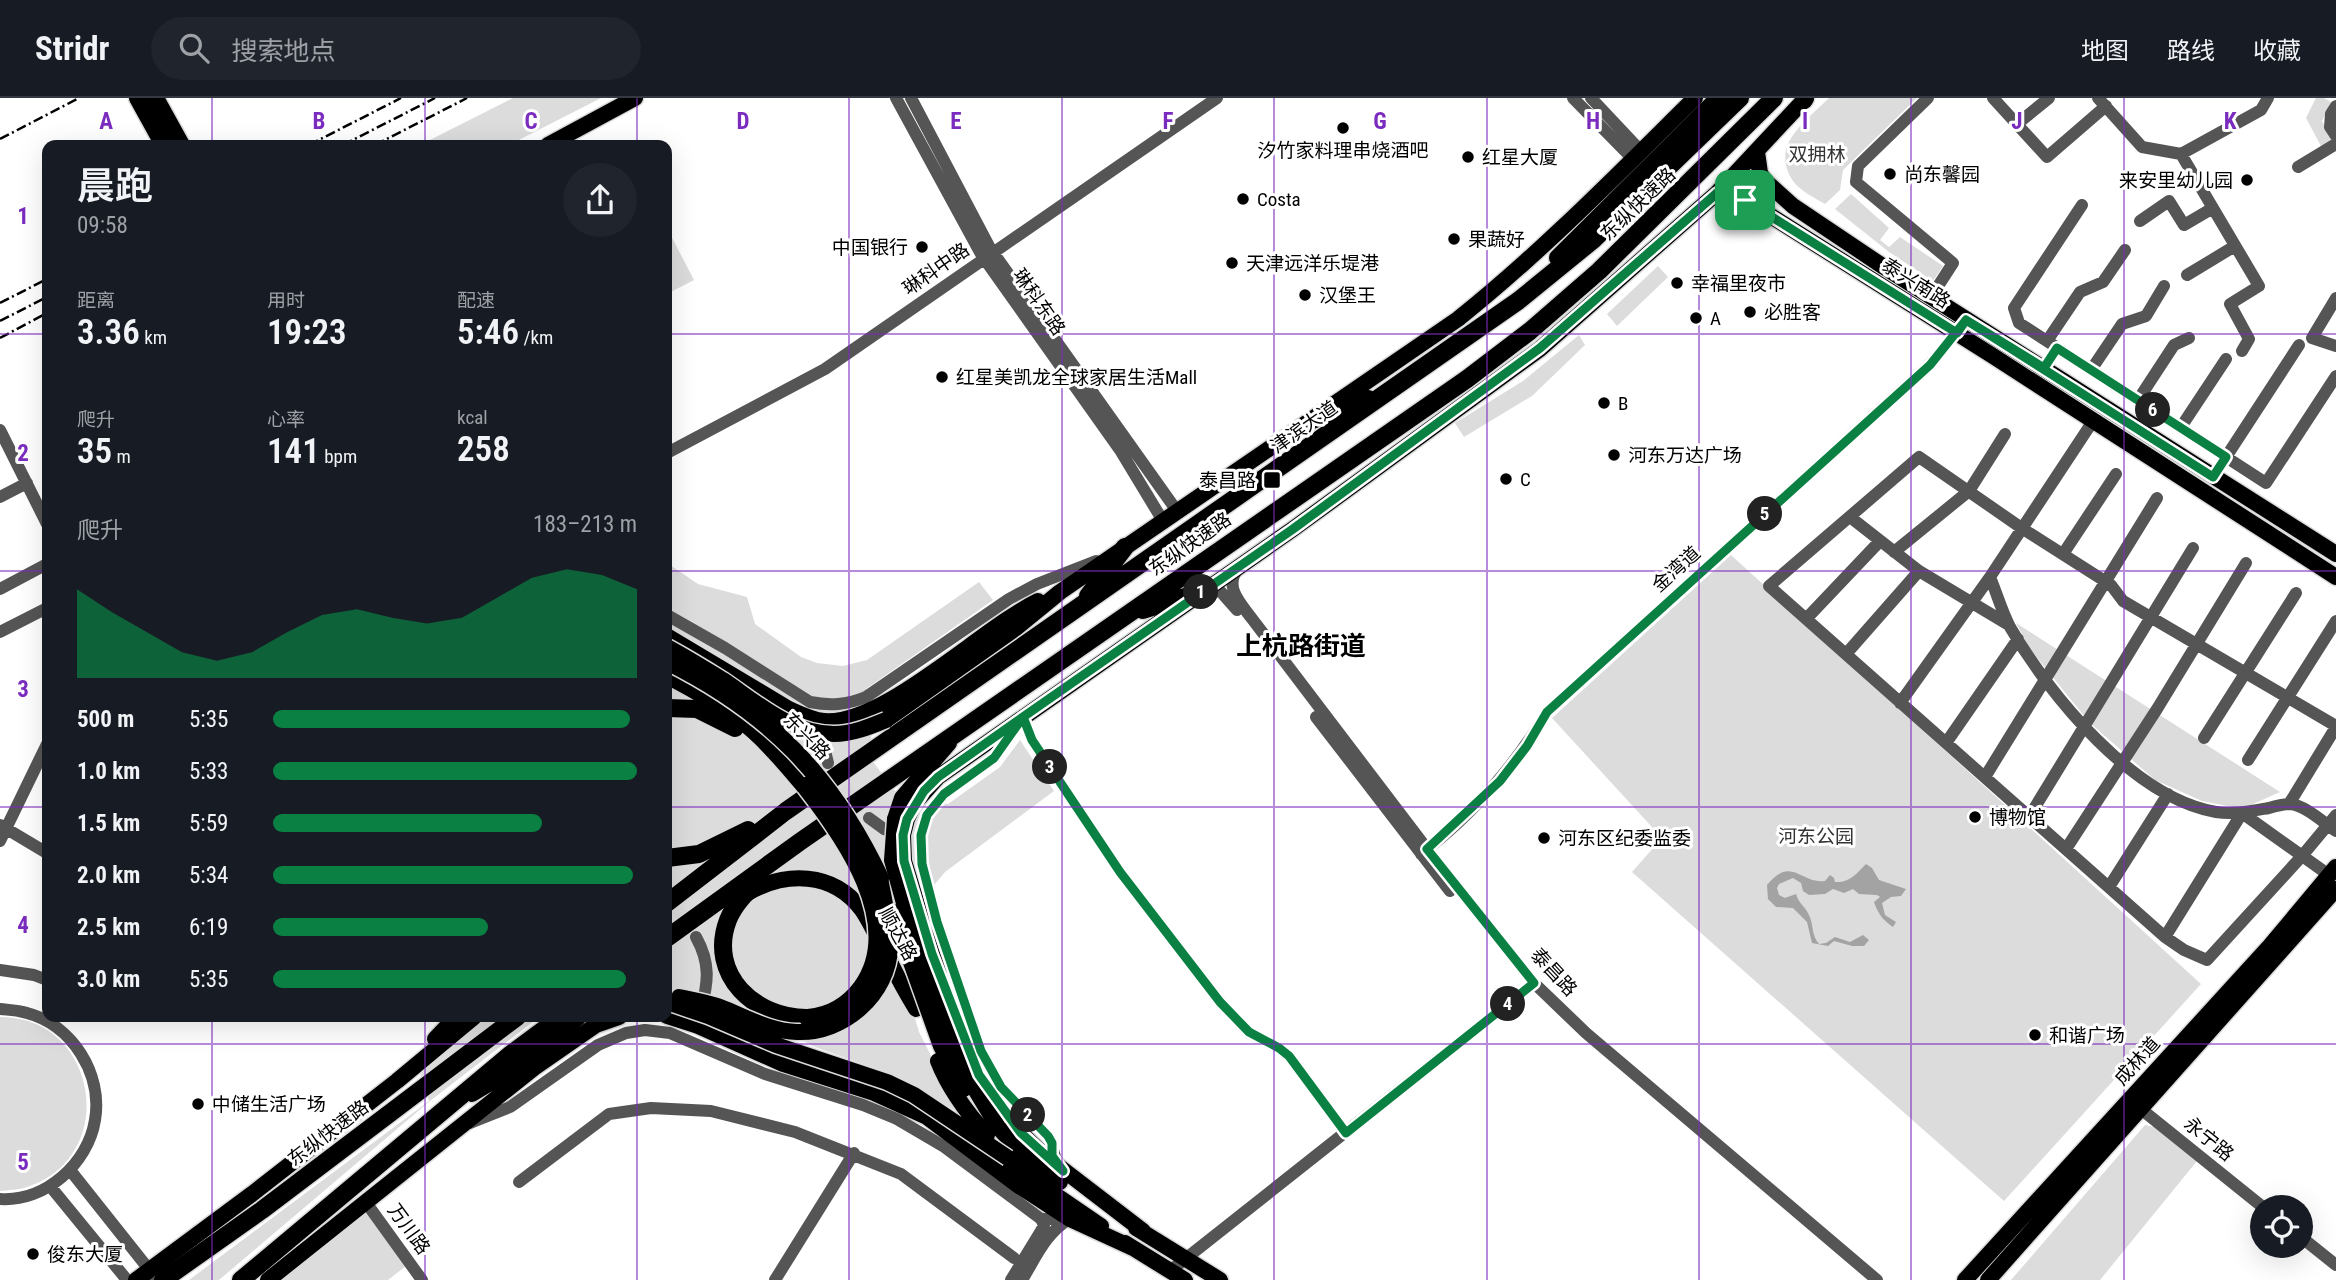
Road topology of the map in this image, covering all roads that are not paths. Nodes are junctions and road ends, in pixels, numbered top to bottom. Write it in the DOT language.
graph roads {
  1 [pos="138,98"];
  2 [pos="155,98"];
  3 [pos="635,98"];
  4 [pos="897,98"];
  5 [pos="911,98"];
  6 [pos="1207,98"];
  7 [pos="1217,98"];
  8 [pos="1573,98"];
  9 [pos="1591,98"];
  10 [pos="1695,98"];
  11 [pos="1719,98"];
  12 [pos="1740,98"];
  13 [pos="1774,98"];
  14 [pos="1928,98"];
  15 [pos="1993,98"];
  16 [pos="2049,98"];
  17 [pos="2268,98"];
  18 [pos="1805,99"];
  19 [pos="2102,102"];
  20 [pos="2336,106"];
  21 [pos="2017,124"];
  22 [pos="2336,136"];
  23 [pos="161,140"];
  24 [pos="178,140"];
  25 [pos="557,140"];
  26 [pos="2336,144"];
  27 [pos="1757,152"];
  28 [pos="2181,154"];
  29 [pos="1637,155"];
  30 [pos="2298,167"];
  31 [pos="1717,193"];
  32 [pos="2082,205"];
  33 [pos="2213,208"];
  34 [pos="2140,221"];
  35 [pos="2235,246"];
  36 [pos="2125,250"];
  37 [pos="987,253"];
  38 [pos="2187,275"];
  39 [pos="2164,286"];
  40 [pos="1931,298"];
  41 [pos="2336,298"];
  42 [pos="1518,301"];
  43 [pos="1962,326"];
  44 [pos="2189,338"];
  45 [pos="2052,344"];
  46 [pos="2299,345"];
  47 [pos="2336,346"];
  48 [pos="2242,351"];
  49 [pos="2226,359"];
  50 [pos="2044,368"];
  51 [pos="2091,370"];
  52 [pos="2336,376"];
  53 [pos="1394,389"];
  54 [pos="2138,400"];
  55 [pos="1312,420"];
  56 [pos="2092,421"];
  57 [pos="2180,427"];
  58 [pos="0,430"];
  59 [pos="2006,434"];
  60 [pos="672,447"];
  61 [pos="2226,457"];
  62 [pos="2116,474"];
  63 [pos="2213,477"];
  64 [pos="27,483"];
  65 [pos="1969,491"];
  66 [pos="0,497"];
  67 [pos="2157,498"];
  68 [pos="42,514"];
  69 [pos="1170,516"];
  70 [pos="1850,517"];
  71 [pos="2023,529"];
  72 [pos="1880,541"];
  73 [pos="1125,547"];
  74 [pos="2193,548"];
  75 [pos="1895,552"];
  76 [pos="2063,554"];
  77 [pos="2336,554"];
  78 [pos="1243,562"];
  79 [pos="2246,563"];
  80 [pos="42,567"];
  81 [pos="1919,571"];
  82 [pos="2336,577"];
  83 [pos="1990,578"];
  84 [pos="2106,582"];
  85 [pos="0,589"];
  86 [pos="1204,590"];
  87 [pos="1060,592"];
  88 [pos="2296,593"];
  89 [pos="1971,602"];
  90 [pos="1078,610"];
  91 [pos="42,611"];
  92 [pos="2150,616"];
  93 [pos="1123,617"];
  94 [pos="672,618"];
  95 [pos="1806,619"];
  96 [pos="2336,621"];
  97 [pos="2009,625"];
  98 [pos="0,632"];
  99 [pos="672,639"];
  100 [pos="2018,639"];
  101 [pos="2197,644"];
  102 [pos="672,650"];
  103 [pos="1846,654"];
  104 [pos="672,664"];
  105 [pos="2246,673"];
  106 [pos="672,678"];
  107 [pos="2046,681"];
  108 [pos="2288,698"];
  109 [pos="1900,703"];
  110 [pos="672,708"];
  111 [pos="1023,717"];
  112 [pos="825,721"];
  113 [pos="2083,727"];
  114 [pos="2336,727"];
  115 [pos="960,730"];
  116 [pos="2204,738"];
  117 [pos="1946,743"];
  118 [pos="42,754"];
  119 [pos="2248,760"];
  120 [pos="2122,762"];
  121 [pos="828,763"];
  122 [pos="1985,777"];
  123 [pos="805,786"];
  124 [pos="2168,794"];
  125 [pos="2289,804"];
  126 [pos="786,811"];
  127 [pos="2242,813"];
  128 [pos="2029,817"];
  129 [pos="869,818"];
  130 [pos="2333,824"];
  131 [pos="2,832"];
  132 [pos="903,835"];
  133 [pos="801,841"];
  134 [pos="2066,849"];
  135 [pos="42,851"];
  136 [pos="1424,852"];
  137 [pos="2302,856"];
  138 [pos="672,857"];
  139 [pos="2334,877"];
  140 [pos="880,878"];
  141 [pos="2109,887"];
  142 [pos="741,898"];
  143 [pos="672,899"];
  144 [pos="672,934"];
  145 [pos="696,937"];
  146 [pos="2165,937"];
  147 [pos="0,970"];
  148 [pos="42,979"];
  149 [pos="1532,985"];
  150 [pos="672,997"];
  151 [pos="672,1004"];
  152 [pos="0,1009"];
  153 [pos="42,1017"];
  154 [pos="672,1018"];
  155 [pos="57,1022"];
  156 [pos="450,1022"];
  157 [pos="468,1022"];
  158 [pos="510,1022"];
  159 [pos="554,1022"];
  160 [pos="572,1022"];
  161 [pos="606,1022"];
  162 [pos="698,1026"];
  163 [pos="979,1075"];
  164 [pos="397,1081"];
  165 [pos="2136,1105"];
  166 [pos="440,1113"];
  167 [pos="935,1122"];
  168 [pos="460,1127"];
  169 [pos="998,1127"];
  170 [pos="1346,1133"];
  171 [pos="854,1153"];
  172 [pos="335,1155"];
  173 [pos="1007,1158"];
  174 [pos="70,1170"];
  175 [pos="1063,1171"];
  176 [pos="519,1182"];
  177 [pos="50,1186"];
  178 [pos="2250,1197"];
  179 [pos="0,1199"];
  180 [pos="365,1202"];
  181 [pos="1081,1212"];
  182 [pos="1041,1219"];
  183 [pos="1143,1231"];
  184 [pos="2313,1247"];
  185 [pos="1014,1258"];
  186 [pos="1184,1258"];
  187 [pos="2336,1265"];
  188 [pos="1170,1271"];
  189 [pos="159,1277"];
  190 [pos="127,1280"];
  191 [pos="136,1280"];
  192 [pos="241,1280"];
  193 [pos="268,1280"];
  194 [pos="422,1280"];
  195 [pos="775,1280"];
  196 [pos="1011,1280"];
  197 [pos="1022,1280"];
  198 [pos="1185,1280"];
  199 [pos="1220,1280"];
  200 [pos="1865,1280"];
  201 [pos="1877,1280"];
  202 [pos="1965,1280"];
  203 [pos="1988,1280"];
  1 -- 23 [label="highway"];
  2 -- 24 [label="highway"];
  3 -- 25 [label="main road"];
  4 -- 37 [label="street, 琳科东路"];
  5 -- 37 [label="street, 琳科东路"];
  6 -- 37 [label="street, 琳科中路"];
  7 -- 37 [label="street, 琳科中路"];
  8 -- 29 [label="street"];
  9 -- 29 [label="street"];
  10 -- 29 [label="main road, 津滨大道"];
  11 -- 42 [label="highway"];
  12 -- 42 [label="highway, 东纵快速路"];
  13 -- 93 [label="highway, 东纵快速路"];
  14 -- 40 [label="street"];
  15 -- 21 [label="street"];
  16 -- 21 [label="street"];
  17 -- 28 [label="street"];
  18 -- 27 [label="main road"];
  19 -- 21 [label="street"];
  19 -- 28 [label="street"];
  20 -- 22 [label="street"];
  26 -- 30 [label="street"];
  27 -- 31 [label="main road"];
  27 -- 40 [label="main road, 泰兴南路"];
  28 -- 33 [label="street"];
  29 -- 55 [label="main road, 津滨大道"];
  31 -- 43 [label="main road, 泰兴南路"];
  31 -- 78 [label="main road"];
  32 -- 45 [label="street"];
  33 -- 34 [label="street"];
  33 -- 35 [label="street"];
  35 -- 38 [label="street"];
  35 -- 48 [label="street"];
  36 -- 45 [label="street"];
  37 -- 60 [label="street, 琳科中路"];
  37 -- 69 [label="street, 琳科东路"];
  39 -- 51 [label="street"];
  40 -- 43 [label="main road, 泰兴南路"];
  41 -- 47 [label="street"];
  42 -- 53 [label="highway, 津滨大道"];
  43 -- 50 [label="main road, 泰兴南路"];
  43 -- 56 [label="main road, 泰兴南路"];
  43 -- 136 [label="street, 金湾道"];
  44 -- 54 [label="street"];
  45 -- 50 [label="street"];
  45 -- 51 [label="street"];
  46 -- 61 [label="street"];
  49 -- 57 [label="street"];
  50 -- 63 [label="main road, 泰兴南路"];
  51 -- 54 [label="street"];
  52 -- 61 [label="street"];
  53 -- 55 [label="highway"];
  53 -- 90 [label="highway, 津滨大道"];
  54 -- 57 [label="street"];
  55 -- 69 [label="main road, 津滨大道"];
  56 -- 71 [label="street"];
  56 -- 82 [label="main road, 泰兴南路"];
  57 -- 61 [label="street"];
  58 -- 64 [label="street"];
  59 -- 65 [label="street"];
  61 -- 63 [label="street"];
  62 -- 76 [label="street"];
  63 -- 77 [label="main road, 泰兴南路"];
  64 -- 66 [label="street"];
  64 -- 68 [label="street"];
  65 -- 70 [label="street"];
  65 -- 71 [label="street"];
  65 -- 75 [label="street"];
  67 -- 84 [label="street"];
  69 -- 73 [label="main road, 津滨大道"];
  70 -- 72 [label="street"];
  70 -- 95 [label="street"];
  71 -- 76 [label="street"];
  71 -- 83 [label="street"];
  72 -- 75 [label="street"];
  72 -- 95 [label="street"];
  73 -- 87 [label="main road, 津滨大道"];
  73 -- 90 [label="highway"];
  73 -- 94 [label="street"];
  74 -- 92 [label="street"];
  75 -- 81 [label="street"];
  76 -- 84 [label="street"];
  78 -- 86 [label="main road"];
  78 -- 136 [label="street, 泰昌路"];
  79 -- 101 [label="street"];
  80 -- 85 [label="street"];
  81 -- 89 [label="street"];
  81 -- 103 [label="street"];
  83 -- 89 [label="street"];
  83 -- 97 [label="street"];
  84 -- 92 [label="street"];
  84 -- 107 [label="street"];
  86 -- 93 [label="highway"];
  86 -- 111 [label="main road"];
  86 -- 136 [label="street, 泰昌路"];
  87 -- 102 [label="main road, bridge"];
  87 -- 112 [label="main road"];
  88 -- 105 [label="street"];
  89 -- 97 [label="street"];
  89 -- 109 [label="street"];
  90 -- 126 [label="highway"];
  91 -- 98 [label="street"];
  92 -- 101 [label="street"];
  92 -- 113 [label="street"];
  93 -- 115 [label="highway, 东纵快速路"];
  95 -- 103 [label="street"];
  96 -- 108 [label="street"];
  97 -- 100 [label="street"];
  99 -- 112 [label="main road"];
  100 -- 107 [label="street"];
  100 -- 117 [label="street"];
  101 -- 105 [label="street"];
  101 -- 120 [label="street"];
  103 -- 109 [label="street"];
  104 -- 140 [label="highway, 东兴路, bridge"];
  105 -- 108 [label="street"];
  105 -- 116 [label="street"];
  106 -- 123 [label="highway, 东兴路"];
  107 -- 113 [label="street"];
  107 -- 122 [label="street"];
  108 -- 114 [label="street"];
  108 -- 119 [label="street"];
  109 -- 117 [label="street"];
  110 -- 123 [label="highway"];
  111 -- 132 [label="main road"];
  111 -- 170 [label="street"];
  111 -- 175 [label="street"];
  112 -- 121 [label="street"];
  113 -- 120 [label="street"];
  113 -- 128 [label="street"];
  114 -- 125 [label="street"];
  115 -- 133 [label="highway, 东纵快速路"];
  115 -- 169 [label="main road, bridge"];
  117 -- 122 [label="street"];
  118 -- 131 [label="street"];
  120 -- 124 [label="street"];
  120 -- 134 [label="street"];
  122 -- 128 [label="street"];
  123 -- 142 [label="highway, 东兴路, bridge"];
  124 -- 127 [label="street"];
  124 -- 141 [label="street"];
  125 -- 127 [label="street"];
  125 -- 130 [label="street"];
  126 -- 138 [label="highway"];
  126 -- 143 [label="highway"];
  127 -- 137 [label="street"];
  127 -- 146 [label="street"];
  128 -- 134 [label="street"];
  129 -- 132 [label="street"];
  130 -- 137 [label="street"];
  131 -- 135 [label="street"];
  132 -- 163 [label="main road"];
  133 -- 142 [label="highway"];
  133 -- 144 [label="highway, 东纵快速路"];
  134 -- 141 [label="street"];
  136 -- 149 [label="street, 泰昌路"];
  137 -- 139 [label="street"];
  137 -- 146 [label="street"];
  139 -- 165 [label="main road, 成林道"];
  140 -- 150 [label="main road, bridge"];
  140 -- 169 [label="main road, 顺达路, bridge"];
  141 -- 146 [label="street"];
  142 -- 173 [label="main road, 顺达路, bridge"];
  145 -- 162 [label="street"];
  147 -- 148 [label="street"];
  149 -- 170 [label="street"];
  149 -- 200 [label="street, 泰昌路"];
  149 -- 201 [label="street, 泰昌路"];
  151 -- 173 [label="main road, bridge"];
  152 -- 153 [label="street"];
  154 -- 162 [label="main road"];
  155 -- 174 [label="street"];
  156 -- 164 [label="main road"];
  157 -- 164 [label="main road"];
  158 -- 172 [label="highway, 东纵快速路"];
  159 -- 166 [label="highway"];
  160 -- 166 [label="main road"];
  161 -- 168 [label="main road"];
  162 -- 167 [label="main road"];
  163 -- 167 [label="street"];
  163 -- 175 [label="main road"];
  164 -- 172 [label="main road"];
  164 -- 189 [label="main road"];
  165 -- 178 [label="street, 永宁路"];
  165 -- 202 [label="main road, 成林道"];
  165 -- 203 [label="main road, 成林道"];
  166 -- 192 [label="highway"];
  167 -- 181 [label="main road"];
  168 -- 180 [label="main road"];
  168 -- 182 [label="street"];
  169 -- 181 [label="main road, 顺达路"];
  170 -- 186 [label="street"];
  171 -- 176 [label="street"];
  171 -- 185 [label="street"];
  171 -- 195 [label="street"];
  172 -- 189 [label="highway, 东纵快速路"];
  173 -- 181 [label="main road, 顺达路"];
  174 -- 177 [label="street"];
  174 -- 189 [label="street"];
  175 -- 183 [label="main road"];
  177 -- 179 [label="street"];
  177 -- 190 [label="street"];
  180 -- 193 [label="main road"];
  180 -- 194 [label="street, 万川路"];
  181 -- 182 [label="street"];
  181 -- 183 [label="main road, 顺达路"];
  181 -- 188 [label="main road, 顺达路"];
  181 -- 197 [label="street"];
  182 -- 196 [label="street"];
  183 -- 186 [label="main road, 顺达路"];
  184 -- 187 [label="street"];
  186 -- 188 [label="street"];
  186 -- 199 [label="main road, 顺达路"];
  188 -- 198 [label="main road, 顺达路"];
  189 -- 191 [label="main road"];
}
